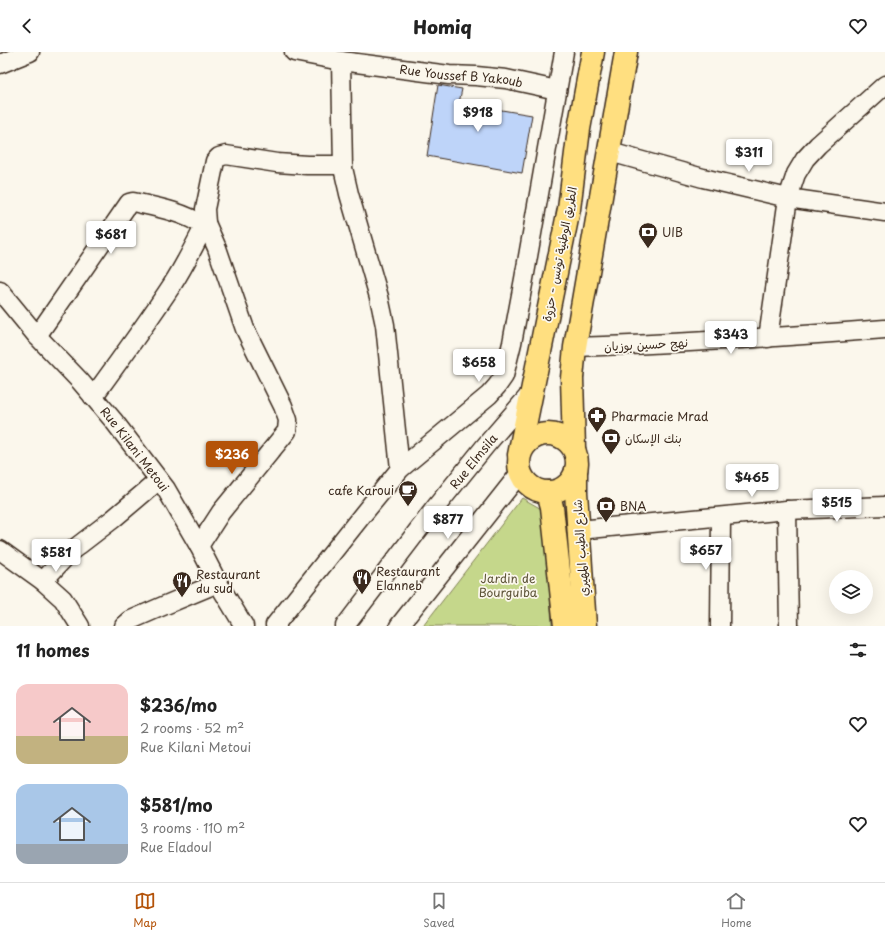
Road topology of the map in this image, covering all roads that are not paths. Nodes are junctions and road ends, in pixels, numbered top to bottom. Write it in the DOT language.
graph roads {
  1 [pos="30,52"];
  2 [pos="294,52"];
  3 [pos="564,52"];
  4 [pos="593,52"];
  5 [pos="626,52"];
  6 [pos="341,61"];
  7 [pos="0,64"];
  8 [pos="885,85"];
  9 [pos="557,90"];
  10 [pos="610,152"];
  11 [pos="342,165"];
  12 [pos="788,198"];
  13 [pos="885,212"];
  14 [pos="205,225"];
  15 [pos="1,293"];
  16 [pos="885,329"];
  17 [pos="37,336"];
  18 [pos="768,338"];
  19 [pos="575,347"];
  20 [pos="531,393"];
  21 [pos="93,397"];
  22 [pos="574,448"];
  23 [pos="520,464"];
  24 [pos="400,469"];
  25 [pos="576,470"];
  26 [pos="159,480"];
  27 [pos="548,492"];
  28 [pos="885,506"];
  29 [pos="787,510"];
  30 [pos="721,517"];
  31 [pos="579,530"];
  32 [pos="199,546"];
  33 [pos="0,550"];
  34 [pos="44,581"];
  35 [pos="218,583"];
  36 [pos="80,626"];
  37 [pos="124,626"];
  38 [pos="244,626"];
  39 [pos="276,626"];
  40 [pos="345,626"];
  41 [pos="399,626"];
  42 [pos="565,626"];
  43 [pos="585,626"];
  44 [pos="720,626"];
  45 [pos="789,626"];
  1 -- 7 [label="street"];
  2 -- 6 [label="street, Rue Youssef B Yakoub"];
  3 -- 9 [label="street"];
  4 -- 20 [label="main road, الطريق الوطنية تونس - حزوة"];
  5 -- 10 [label="main road"];
  6 -- 9 [label="street, Rue Youssef B Yakoub"];
  6 -- 11 [label="street"];
  8 -- 12 [label="street"];
  9 -- 24 [label="street"];
  10 -- 12 [label="street"];
  10 -- 19 [label="main road"];
  11 -- 14 [label="street"];
  11 -- 24 [label="street"];
  12 -- 13 [label="street"];
  12 -- 18 [label="street"];
  14 -- 17 [label="street"];
  14 -- 21 [label="street"];
  14 -- 32 [label="street"];
  15 -- 17 [label="street, Rue Kilani Metoui"];
  16 -- 18 [label="street, نهج حسين بوزيان"];
  17 -- 21 [label="street, Rue Kilani Metoui"];
  18 -- 19 [label="street, نهج حسين بوزيان"];
  19 -- 22 [label="main road"];
  20 -- 23 [label="main road, الطريق الوطنية تونس - حزوة"];
  20 -- 40 [label="street, Rue Elmsila"];
  21 -- 26 [label="street, Rue Kilani Metoui"];
  22 -- 23 [label="main road"];
  22 -- 25 [label="main road"];
  23 -- 27 [label="main road"];
  23 -- 41 [label="street"];
  24 -- 39 [label="street"];
  25 -- 27 [label="main road"];
  25 -- 31 [label="main road, شارع الطيب المهيري"];
  26 -- 32 [label="street, Rue Kilani Metoui"];
  26 -- 34 [label="street"];
  27 -- 42 [label="main road, شارع الطيب المهيري"];
  28 -- 29 [label="street"];
  29 -- 30 [label="street"];
  29 -- 45 [label="street"];
  30 -- 31 [label="street"];
  30 -- 44 [label="street"];
  31 -- 43 [label="main road, شارع الطيب المهيري"];
  32 -- 35 [label="street, Rue Kilani Metoui"];
  33 -- 34 [label="street"];
  34 -- 36 [label="street"];
  35 -- 37 [label="street"];
  35 -- 38 [label="street, Rue Kilani Metoui"];
}
